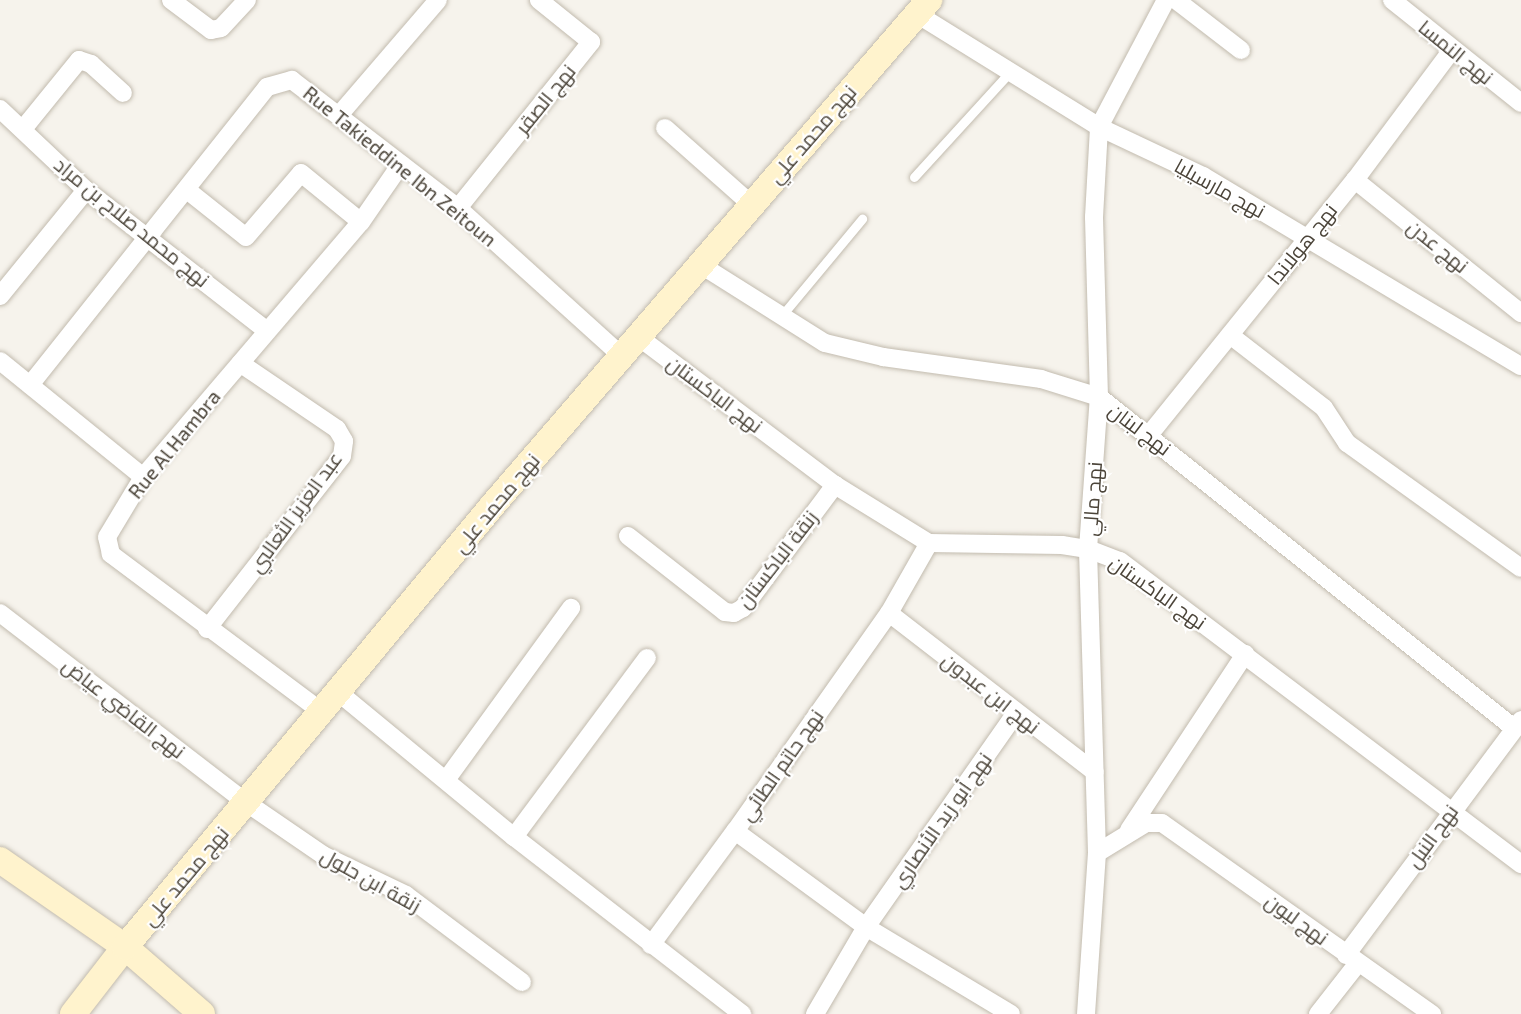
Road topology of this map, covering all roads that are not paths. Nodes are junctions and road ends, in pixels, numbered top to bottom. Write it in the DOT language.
graph roads {
  1 [pos="171,0"];
  2 [pos="247,0"];
  3 [pos="438,0"];
  4 [pos="539,0"];
  5 [pos="1166,0"];
  6 [pos="1176,0"];
  7 [pos="1397,1"];
  8 [pos="923,7"];
  9 [pos="1241,50"];
  10 [pos="1452,50"];
  11 [pos="1008,74"];
  12 [pos="123,93"];
  13 [pos="1521,103"];
  14 [pos="0,109"];
  15 [pos="340,114"];
  16 [pos="1099,127"];
  17 [pos="665,128"];
  18 [pos="23,129"];
  19 [pos="401,164"];
  20 [pos="914,177"];
  21 [pos="1355,180"];
  22 [pos="86,190"];
  23 [pos="187,190"];
  24 [pos="751,204"];
  25 [pos="458,208"];
  26 [pos="862,219"];
  27 [pos="361,222"];
  28 [pos="1307,237"];
  29 [pos="149,238"];
  30 [pos="701,265"];
  31 [pos="0,296"];
  32 [pos="1521,313"];
  33 [pos="783,314"];
  34 [pos="267,332"];
  35 [pos="1230,335"];
  36 [pos="640,338"];
  37 [pos="623,357"];
  38 [pos="0,361"];
  39 [pos="240,363"];
  40 [pos="1521,366"];
  41 [pos="30,385"];
  42 [pos="1099,397"];
  43 [pos="1149,435"];
  44 [pos="143,477"];
  45 [pos="835,485"];
  46 [pos="628,536"];
  47 [pos="929,543"];
  48 [pos="1088,549"];
  49 [pos="1521,568"];
  50 [pos="571,608"];
  51 [pos="0,613"];
  52 [pos="889,613"];
  53 [pos="207,629"];
  54 [pos="1245,654"];
  55 [pos="647,658"];
  56 [pos="338,692"];
  57 [pos="322,712"];
  58 [pos="1015,714"];
  59 [pos="1518,724"];
  60 [pos="1095,772"];
  61 [pos="446,780"];
  62 [pos="247,803"];
  63 [pos="1450,812"];
  64 [pos="1129,830"];
  65 [pos="735,831"];
  66 [pos="514,837"];
  67 [pos="1097,853"];
  68 [pos="1,863"];
  69 [pos="1521,864"];
  70 [pos="866,927"];
  71 [pos="651,945"];
  72 [pos="125,947"];
  73 [pos="1352,959"];
  74 [pos="522,982"];
  75 [pos="720,1008"];
  76 [pos="74,1014"];
  77 [pos="202,1014"];
  78 [pos="742,1014"];
  79 [pos="815,1014"];
  80 [pos="1011,1014"];
  81 [pos="1086,1014"];
  82 [pos="1318,1014"];
  83 [pos="1432,1014"];
  1 -- 2 [label="street"];
  3 -- 15 [label="street"];
  4 -- 25 [label="street, نهج الصقر"];
  5 -- 16 [label="street, نهج مالي"];
  6 -- 9 [label="street"];
  7 -- 10 [label="street, نهج النمسا"];
  8 -- 11 [label="street, نهج مارسيليا"];
  8 -- 24 [label="street, نهج محمد علي"];
  10 -- 13 [label="street, نهج النمسا"];
  10 -- 21 [label="street, نهج هولاندا"];
  11 -- 16 [label="street, نهج مارسيليا"];
  11 -- 20 [label="lane"];
  12 -- 18 [label="street"];
  14 -- 18 [label="street, نهج محمد صلاح بن مراد"];
  15 -- 19 [label="street, Rue Takieddine Ibn Zeitoun"];
  15 -- 23 [label="street, Rue Takieddine Ibn Zeitoun"];
  16 -- 28 [label="street, نهج مارسيليا"];
  16 -- 42 [label="street, نهج مالي"];
  17 -- 24 [label="street"];
  18 -- 22 [label="street, نهج محمد صلاح بن مراد"];
  19 -- 25 [label="street, Rue Takieddine Ibn Zeitoun"];
  19 -- 27 [label="street, Rue Al Hambra"];
  21 -- 28 [label="street, نهج هولاندا"];
  21 -- 32 [label="street, نهج عدن"];
  22 -- 29 [label="street, نهج محمد صلاح بن مراد"];
  22 -- 31 [label="street"];
  23 -- 27 [label="street"];
  23 -- 29 [label="street, Rue Takieddine Ibn Zeitoun"];
  24 -- 30 [label="street, نهج محمد علي"];
  25 -- 37 [label="street, Rue Takieddine Ibn Zeitoun"];
  26 -- 33 [label="lane"];
  27 -- 34 [label="street, Rue Al Hambra"];
  28 -- 35 [label="street, نهج هولاندا"];
  28 -- 40 [label="street, نهج مارسيليا"];
  29 -- 34 [label="street, نهج محمد صلاح بن مراد"];
  29 -- 41 [label="street, Rue Takieddine Ibn Zeitoun"];
  30 -- 33 [label="street, نهج لبنان"];
  30 -- 36 [label="street, نهج محمد علي"];
  33 -- 42 [label="street, نهج لبنان"];
  34 -- 39 [label="street, Rue Al Hambra"];
  35 -- 43 [label="street, نهج هولاندا"];
  35 -- 49 [label="street"];
  36 -- 37 [label="street, نهج محمد علي"];
  36 -- 45 [label="street, نهج الباكستان"];
  37 -- 56 [label="street, نهج محمد علي"];
  38 -- 41 [label="street"];
  39 -- 44 [label="street, Rue Al Hambra"];
  39 -- 53 [label="street, عبد العزيز الثعالبي"];
  41 -- 44 [label="street"];
  42 -- 43 [label="street, نهج لبنان"];
  42 -- 48 [label="street, نهج مالي"];
  43 -- 59 [label="street, نهج لبنان"];
  44 -- 53 [label="street, Rue Al Hambra"];
  45 -- 46 [label="street, زنقة الباكستان"];
  45 -- 47 [label="street, نهج الباكستان"];
  47 -- 48 [label="street, نهج الباكستان"];
  47 -- 52 [label="street, نهج حاتم الطائي"];
  48 -- 54 [label="street, نهج الباكستان"];
  48 -- 60 [label="street, نهج مالي"];
  50 -- 61 [label="street"];
  51 -- 62 [label="street, نهج القاضي عياض"];
  52 -- 58 [label="street, نهج ابن عبدون"];
  52 -- 65 [label="street, نهج حاتم الطائي"];
  53 -- 57 [label="street, Rue Al Hambra"];
  54 -- 63 [label="street, نهج الباكستان"];
  54 -- 64 [label="street"];
  55 -- 66 [label="street"];
  56 -- 57 [label="street, نهج محمد علي"];
  56 -- 61 [label="street"];
  57 -- 62 [label="street, نهج محمد علي"];
  58 -- 60 [label="street, نهج ابن عبدون"];
  58 -- 70 [label="street, نهج أبو زيد الأنصاري"];
  59 -- 63 [label="street, نهج النيل"];
  60 -- 67 [label="street, نهج مالي"];
  61 -- 66 [label="street"];
  62 -- 72 [label="street, نهج محمد علي"];
  62 -- 74 [label="street, زنقة ابن جلول"];
  63 -- 69 [label="street, نهج الباكستان"];
  63 -- 73 [label="street, نهج النيل"];
  64 -- 67 [label="street"];
  64 -- 73 [label="street, نهج ليون"];
  65 -- 70 [label="street, نهج حاتم الطائي"];
  65 -- 71 [label="street"];
  66 -- 71 [label="street"];
  67 -- 81 [label="street, نهج مالي"];
  68 -- 72 [label="street"];
  70 -- 79 [label="street, نهج أبو زيد الأنصاري"];
  70 -- 80 [label="street, نهج حاتم الطائي"];
  71 -- 75 [label="street"];
  72 -- 76 [label="street, نهج محمد علي"];
  72 -- 77 [label="street"];
  73 -- 82 [label="street, نهج النيل"];
  73 -- 83 [label="street, نهج ليون"];
  75 -- 78 [label="street"];
}
